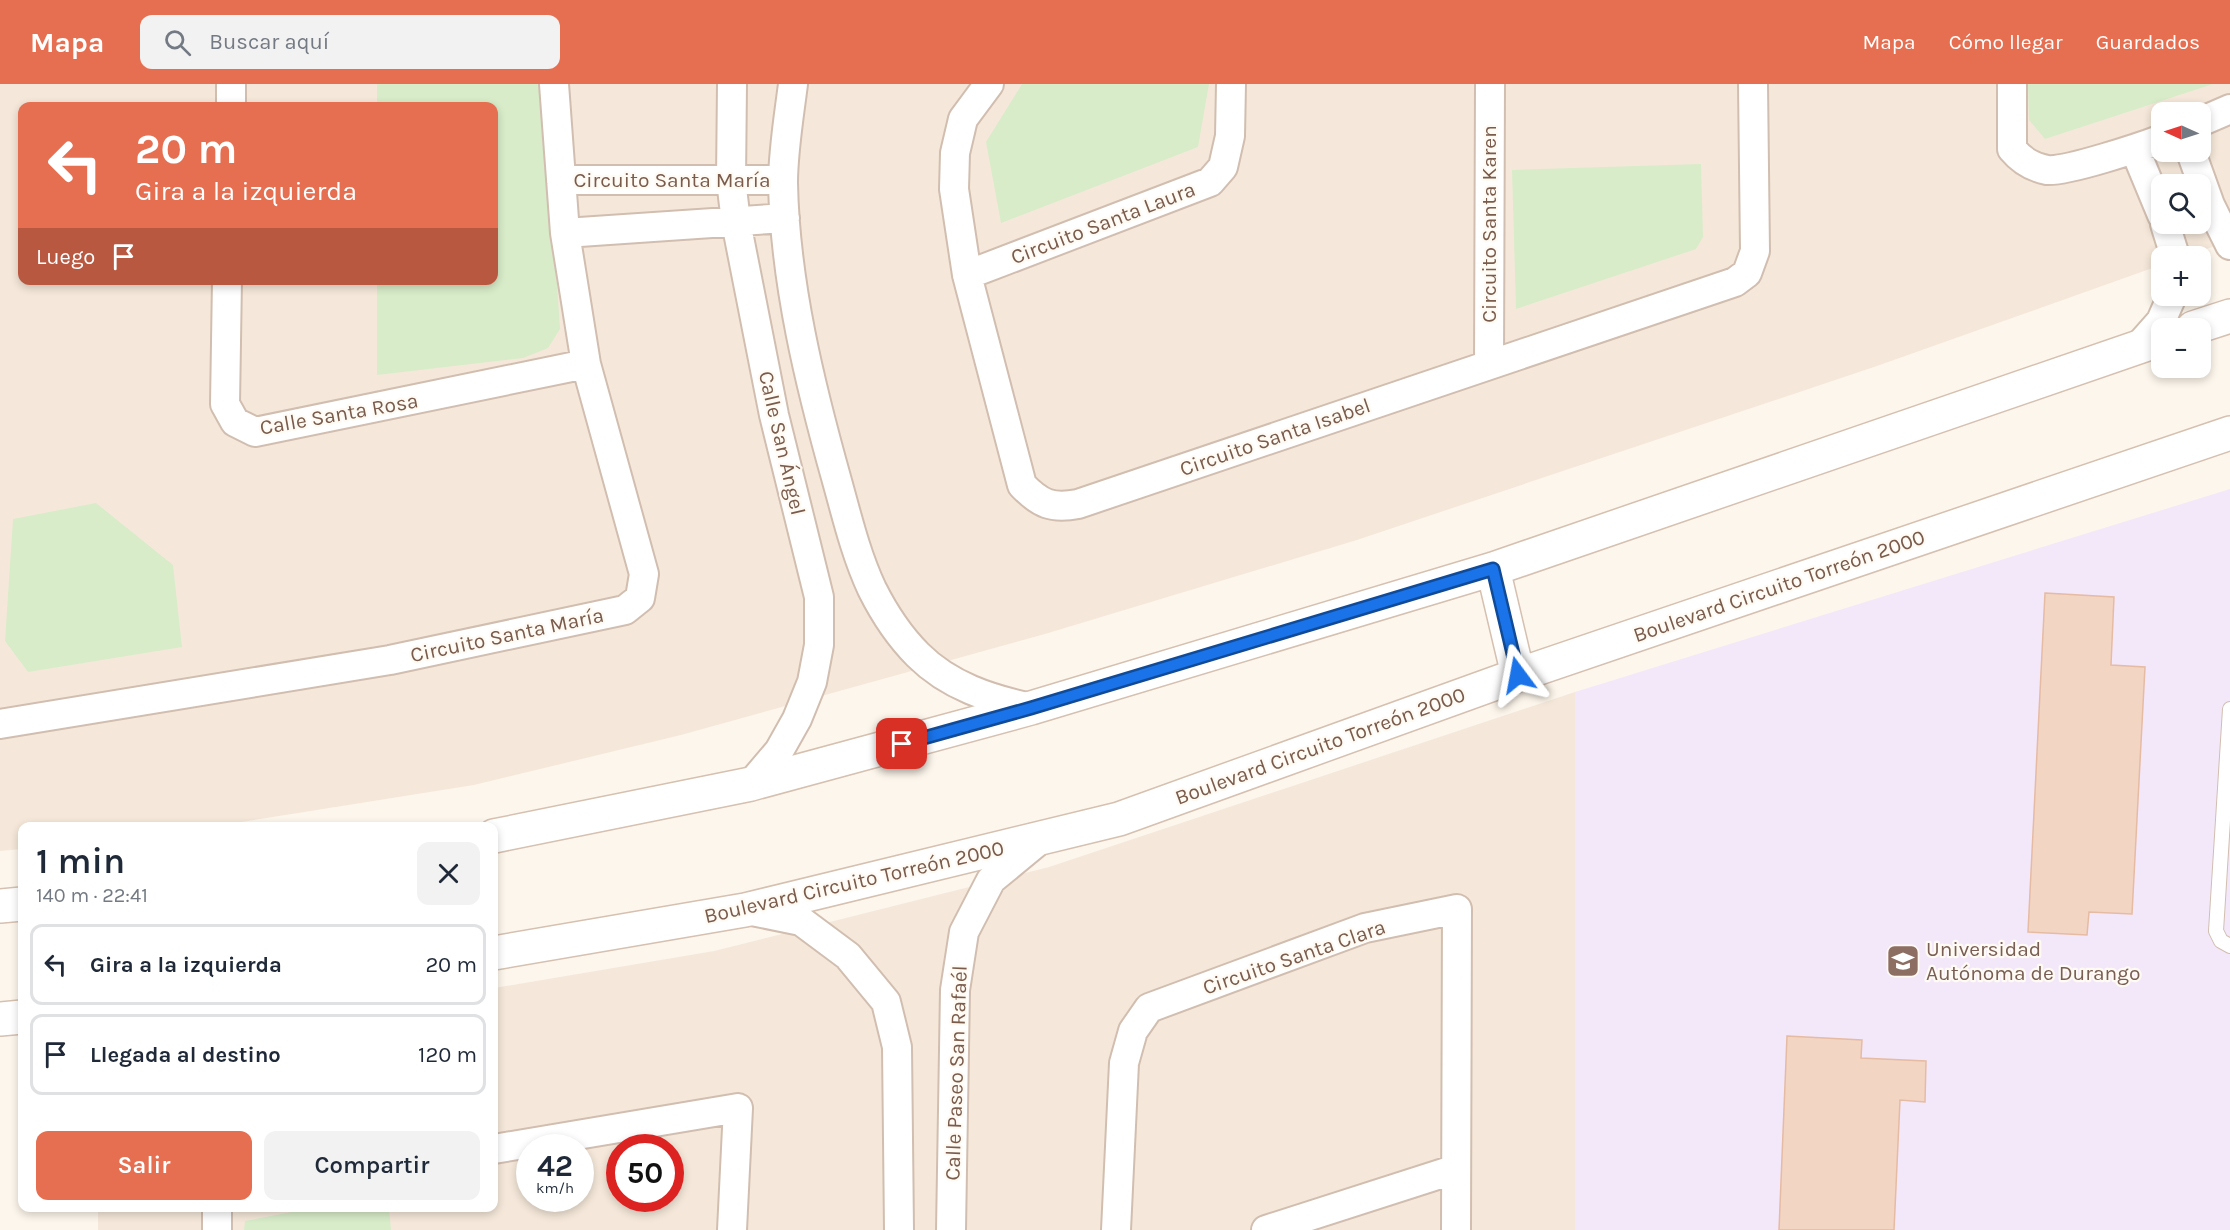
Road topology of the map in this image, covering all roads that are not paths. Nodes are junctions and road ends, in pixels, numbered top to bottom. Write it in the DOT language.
graph roads {
  1 [pos="231,84"];
  2 [pos="554,84"];
  3 [pos="732,84"];
  4 [pos="793,84"];
  5 [pos="989,84"];
  6 [pos="1231,84"];
  7 [pos="1490,84"];
  8 [pos="1753,84"];
  9 [pos="2012,84"];
  10 [pos="231,102"];
  11 [pos="2230,109"];
  12 [pos="2211,117"];
  13 [pos="2151,143"];
  14 [pos="2135,150"];
  15 [pos="2195,162"];
  16 [pos="561,180"];
  17 [pos="731,180"];
  18 [pos="783,180"];
  19 [pos="2151,189"];
  20 [pos="785,218"];
  21 [pos="736,222"];
  22 [pos="565,233"];
  23 [pos="2230,245"];
  24 [pos="967,276"];
  25 [pos="227,285"];
  26 [pos="2168,306"];
  27 [pos="2230,316"];
  28 [pos="2211,322"];
  29 [pos="2150,343"];
  30 [pos="586,364"];
  31 [pos="1489,364"];
  32 [pos="2230,433"];
  33 [pos="1493,569"];
  34 [pos="1518,675"];
  35 [pos="1031,708"];
  36 [pos="2230,709"];
  37 [pos="0,724"];
  38 [pos="751,784"];
  39 [pos="498,835"];
  40 [pos="1042,838"];
  41 [pos="18,904"];
  42 [pos="0,906"];
  43 [pos="745,910"];
  44 [pos="2230,946"];
  45 [pos="498,952"];
  46 [pos="18,1017"];
  47 [pos="0,1019"];
  48 [pos="498,1148"];
  49 [pos="1456,1169"];
  50 [pos="217,1212"];
  51 [pos="217,1230"];
  52 [pos="732,1230"];
  53 [pos="899,1230"];
  54 [pos="951,1230"];
  55 [pos="1116,1230"];
  56 [pos="1266,1230"];
  57 [pos="1456,1230"];
  1 -- 10 [label="street"];
  2 -- 16 [label="street, Circuito Santa María"];
  3 -- 17 [label="street, Calle San Ángel"];
  4 -- 18 [label="street, Calle San Ángel"];
  5 -- 24 [label="street, Circuito Santa Isabel"];
  6 -- 24 [label="street, Circuito Santa Laura"];
  7 -- 31 [label="street, Circuito Santa Karen"];
  8 -- 31 [label="street, Circuito Santa Isabel"];
  9 -- 14 [label="street"];
  11 -- 12 [label="street"];
  13 -- 14 [label="street"];
  14 -- 19 [label="street"];
  15 -- 23 [label="street"];
  16 -- 17 [label="street, Circuito Santa María"];
  16 -- 22 [label="street, Circuito Santa María"];
  17 -- 18 [label="street, Circuito Santa María"];
  17 -- 21 [label="street, Calle San Ángel"];
  18 -- 20 [label="street, Calle San Ángel"];
  20 -- 21 [label="street, Circuito Santa María"];
  20 -- 35 [label="street, Calle San Ángel"];
  21 -- 22 [label="street, Circuito Santa María"];
  21 -- 38 [label="street, Calle San Ángel"];
  22 -- 30 [label="street, Circuito Santa María"];
  24 -- 31 [label="street, Circuito Santa Isabel"];
  25 -- 30 [label="street, Calle Santa Rosa"];
  26 -- 29 [label="street"];
  27 -- 28 [label="main road"];
  29 -- 33 [label="main road"];
  30 -- 37 [label="street, Circuito Santa María"];
  32 -- 34 [label="main road, Boulevard Circuito Torreón 2000"];
  33 -- 34 [label="main road"];
  33 -- 35 [label="main road"];
  34 -- 40 [label="main road, Boulevard Circuito Torreón 2000"];
  35 -- 38 [label="main road"];
  36 -- 44 [label="lane"];
  38 -- 39 [label="main road"];
  40 -- 43 [label="main road, Boulevard Circuito Torreón 2000"];
  40 -- 54 [label="street, Calle Paseo San Rafaél"];
  41 -- 42 [label="main road"];
  43 -- 45 [label="main road, Boulevard Circuito Torreón 2000"];
  43 -- 53 [label="street"];
  46 -- 47 [label="main road"];
  48 -- 52 [label="street"];
  49 -- 55 [label="street, Circuito Santa Clara"];
  49 -- 56 [label="street"];
  49 -- 57 [label="street, Circuito Santa Clara"];
  50 -- 51 [label="street"];
}
